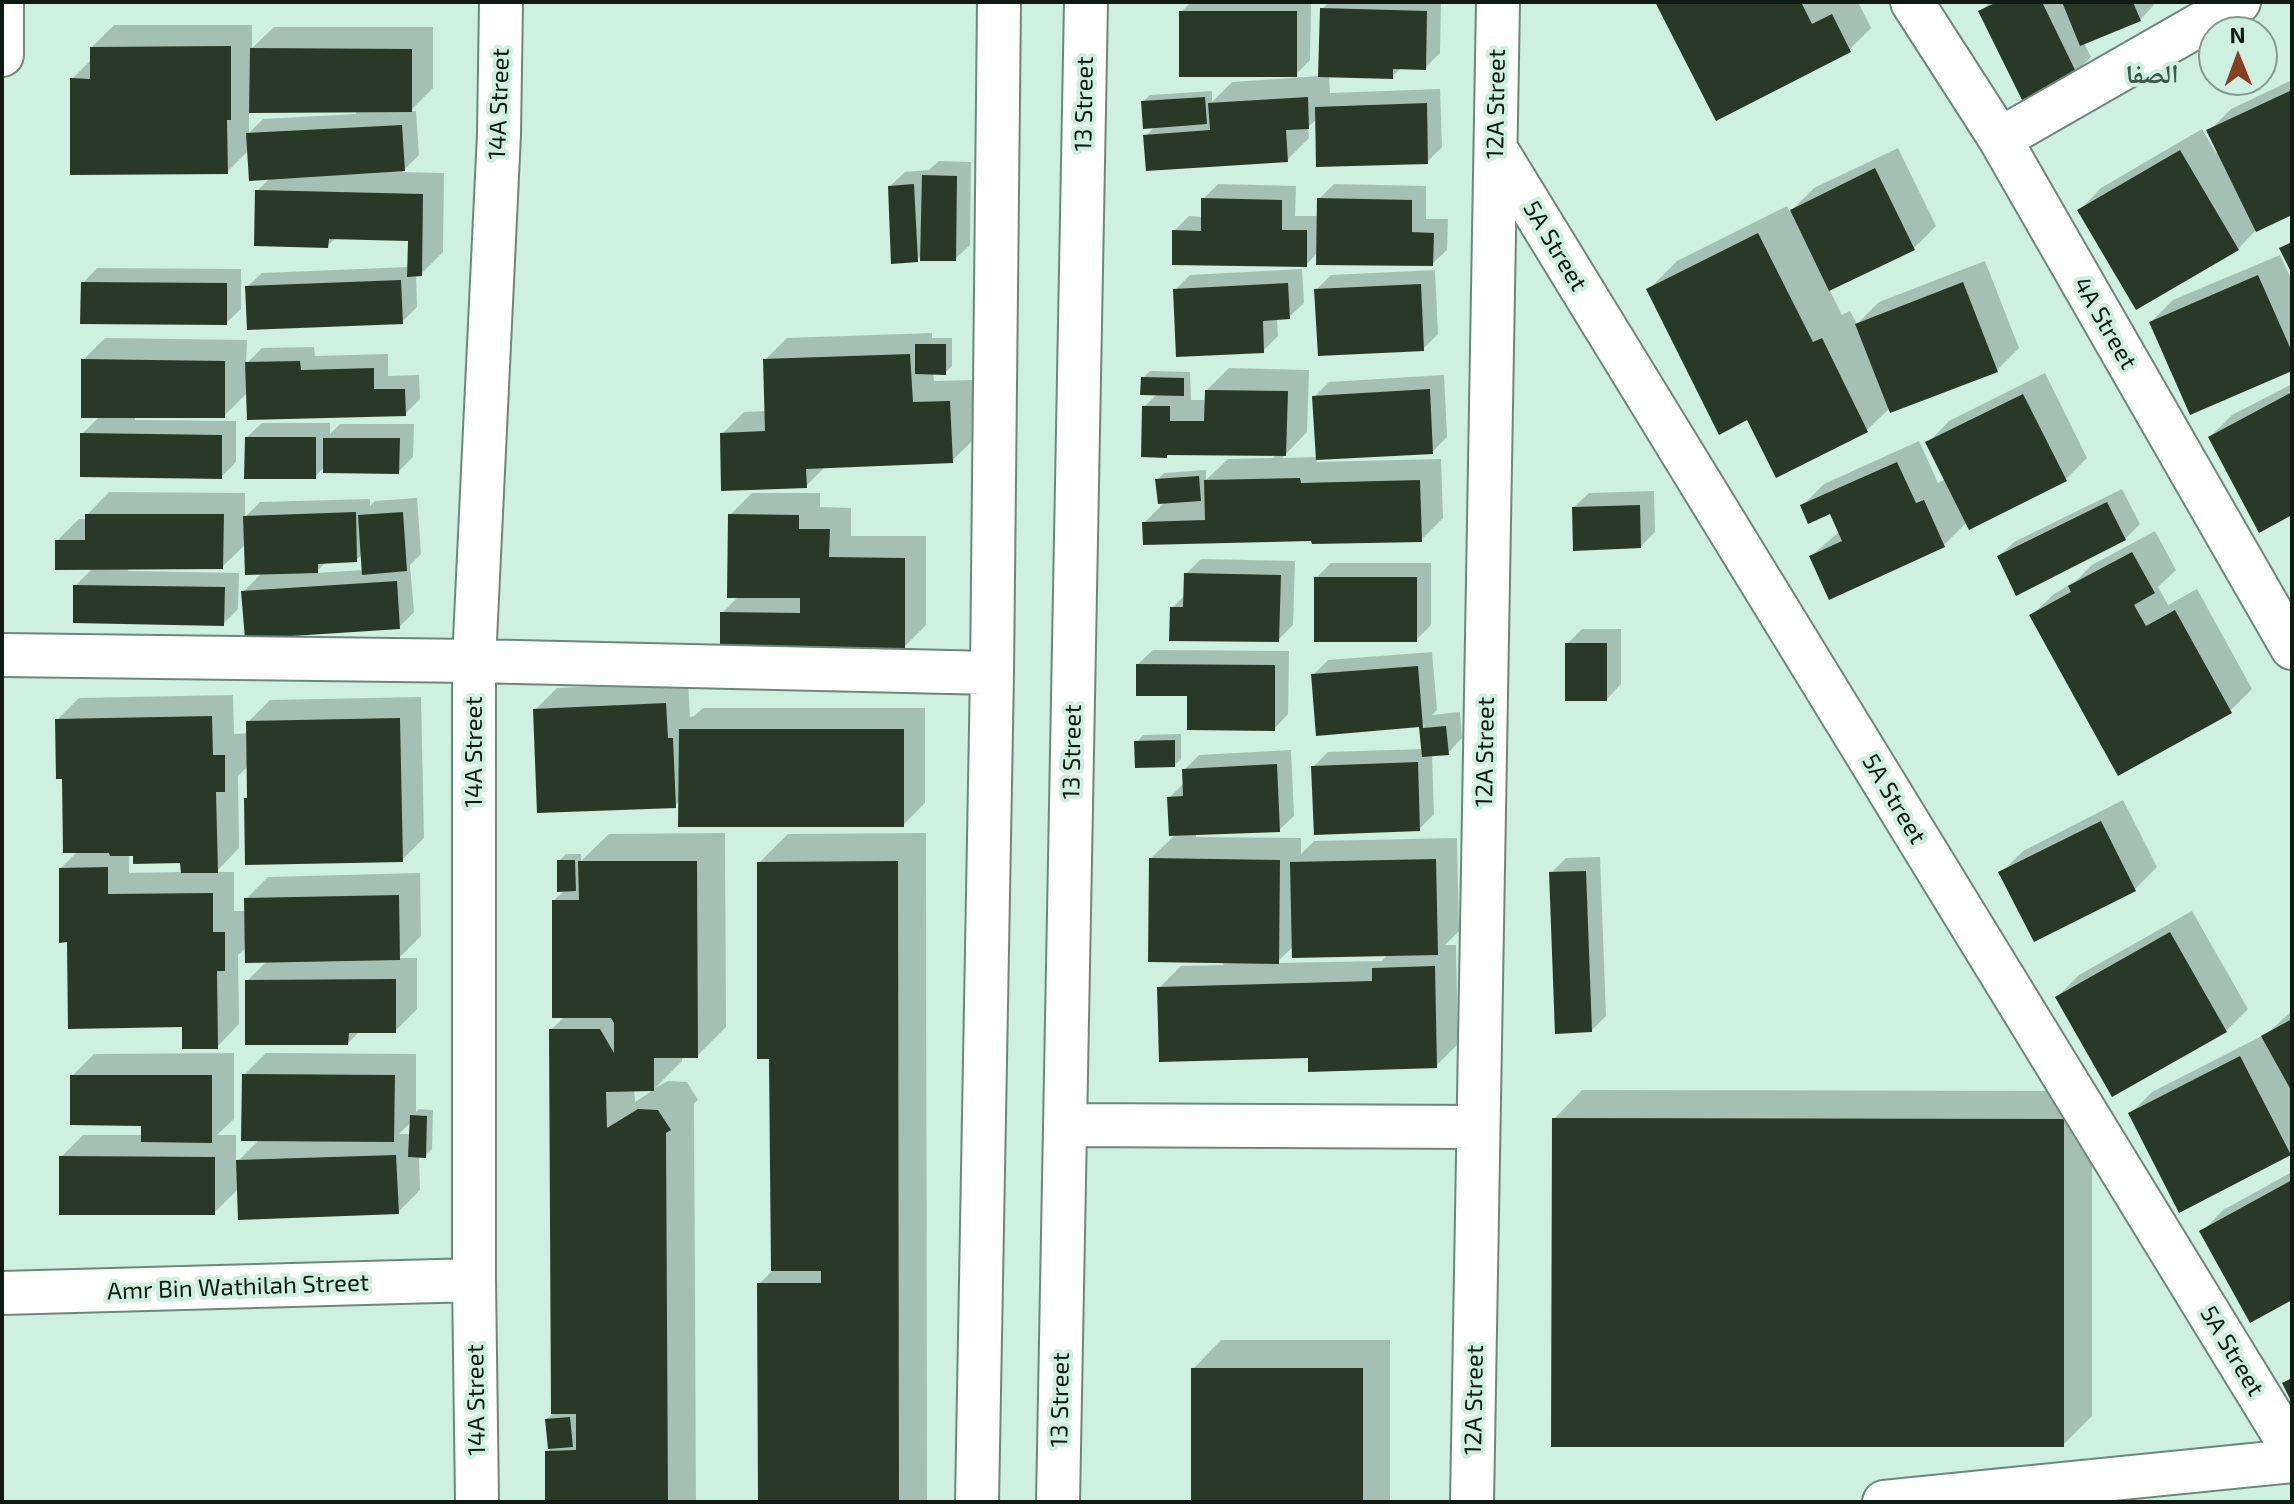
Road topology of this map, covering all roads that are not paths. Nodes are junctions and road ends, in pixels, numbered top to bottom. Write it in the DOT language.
graph roads {
  1 [pos="2,2"];
  2 [pos="501,2"];
  3 [pos="999,2"];
  4 [pos="1086,2"];
  5 [pos="1498,2"];
  6 [pos="1912,2"];
  7 [pos="2239,2"];
  8 [pos="2,55"];
  9 [pos="2000,139"];
  10 [pos="1496,149"];
  11 [pos="2292,648"];
  12 [pos="2,655"];
  13 [pos="474,661"];
  14 [pos="992,673"];
  15 [pos="1065,1125"];
  16 [pos="1478,1127"];
  17 [pos="474,1280"];
  18 [pos="2,1293"];
  19 [pos="2292,1449"];
  20 [pos="2292,1461"];
  21 [pos="477,1502"];
  22 [pos="977,1502"];
  23 [pos="1058,1502"];
  24 [pos="1472,1502"];
  25 [pos="1884,1502"];
  1 -- 8 [label="street"];
  2 -- 13 [label="street, 14A Street"];
  3 -- 14 [label="street"];
  4 -- 15 [label="street, 13 Street"];
  5 -- 10 [label="street, 12A Street"];
  6 -- 9 [label="street, 4A Street"];
  7 -- 9 [label="street"];
  9 -- 11 [label="street, 4A Street"];
  10 -- 16 [label="street, 12A Street"];
  10 -- 19 [label="street, 5A Street"];
  12 -- 13 [label="street"];
  13 -- 14 [label="street"];
  13 -- 17 [label="street, 14A Street"];
  14 -- 22 [label="street"];
  15 -- 16 [label="street"];
  15 -- 23 [label="street, 13 Street"];
  16 -- 24 [label="street, 12A Street"];
  17 -- 18 [label="street, Amr Bin Wathilah Street"];
  17 -- 21 [label="street, 14A Street"];
  20 -- 25 [label="street"];
}
